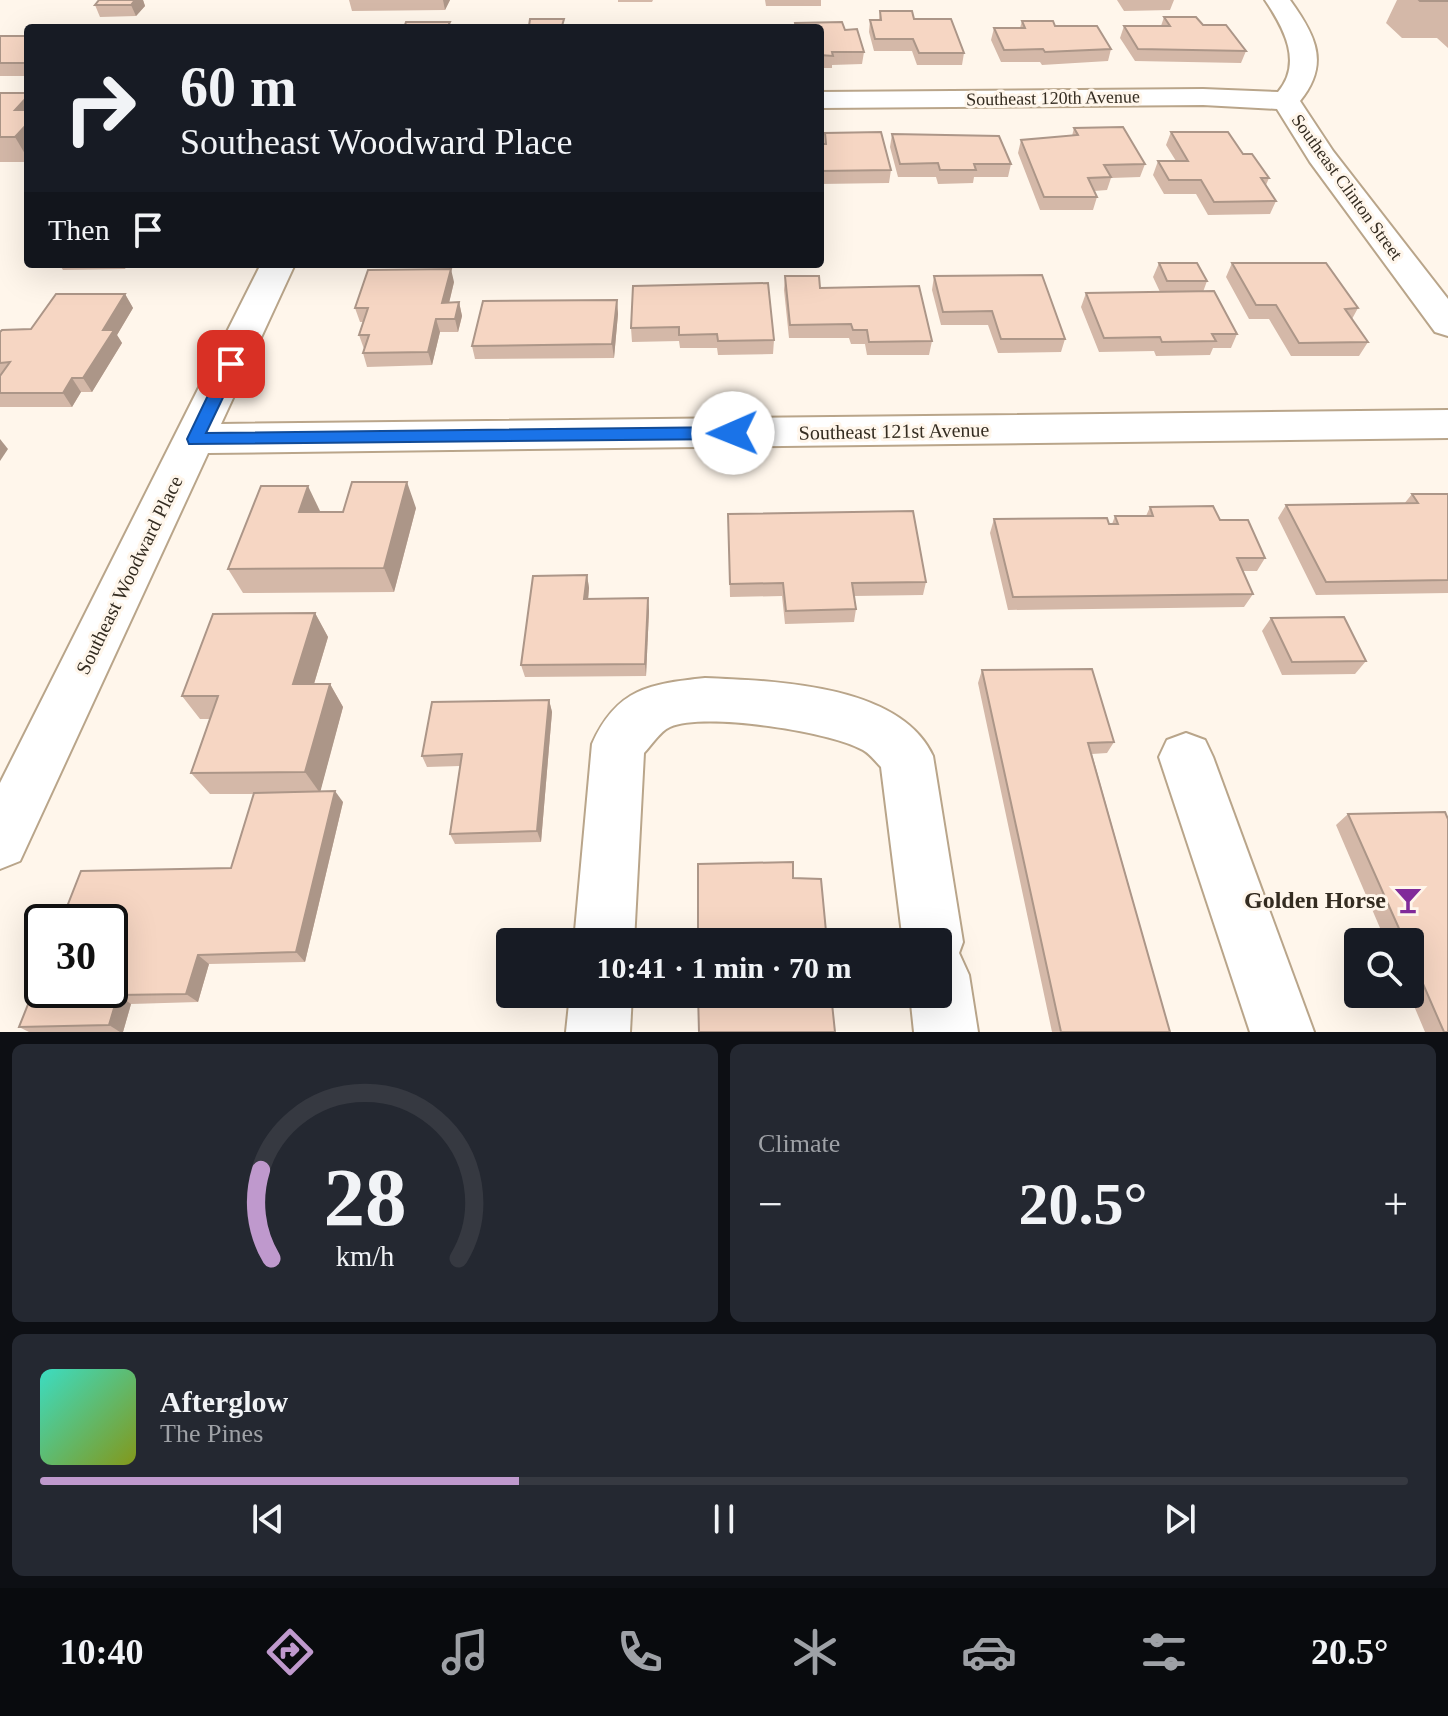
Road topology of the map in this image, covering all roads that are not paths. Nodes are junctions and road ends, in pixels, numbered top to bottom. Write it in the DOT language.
graph roads {
  1 [pos="1277,0"];
  2 [pos="824,100"];
  3 [pos="1286,101"];
  4 [pos="276,268"];
  5 [pos="1448,324"];
  6 [pos="1448,424"];
  7 [pos="195,439"];
  8 [pos="1186,757"];
  9 [pos="0,842"];
  10 [pos="605,928"];
  11 [pos="931,928"];
  12 [pos="600,1008"];
  13 [pos="943,1008"];
  14 [pos="598,1032"];
  15 [pos="946,1032"];
  16 [pos="1282,1032"];
  1 -- 3 [label="street, Southeast Clinton Street"];
  2 -- 3 [label="street, Southeast 120th Avenue"];
  3 -- 5 [label="street, Southeast Clinton Street"];
  4 -- 7 [label="street, Southeast Woodward Place"];
  6 -- 7 [label="street, Southeast 121st Avenue"];
  7 -- 9 [label="street, Southeast Woodward Place"];
  8 -- 16 [label="street"];
  10 -- 11 [label="street"];
  12 -- 14 [label="street"];
  13 -- 15 [label="street"];
}
